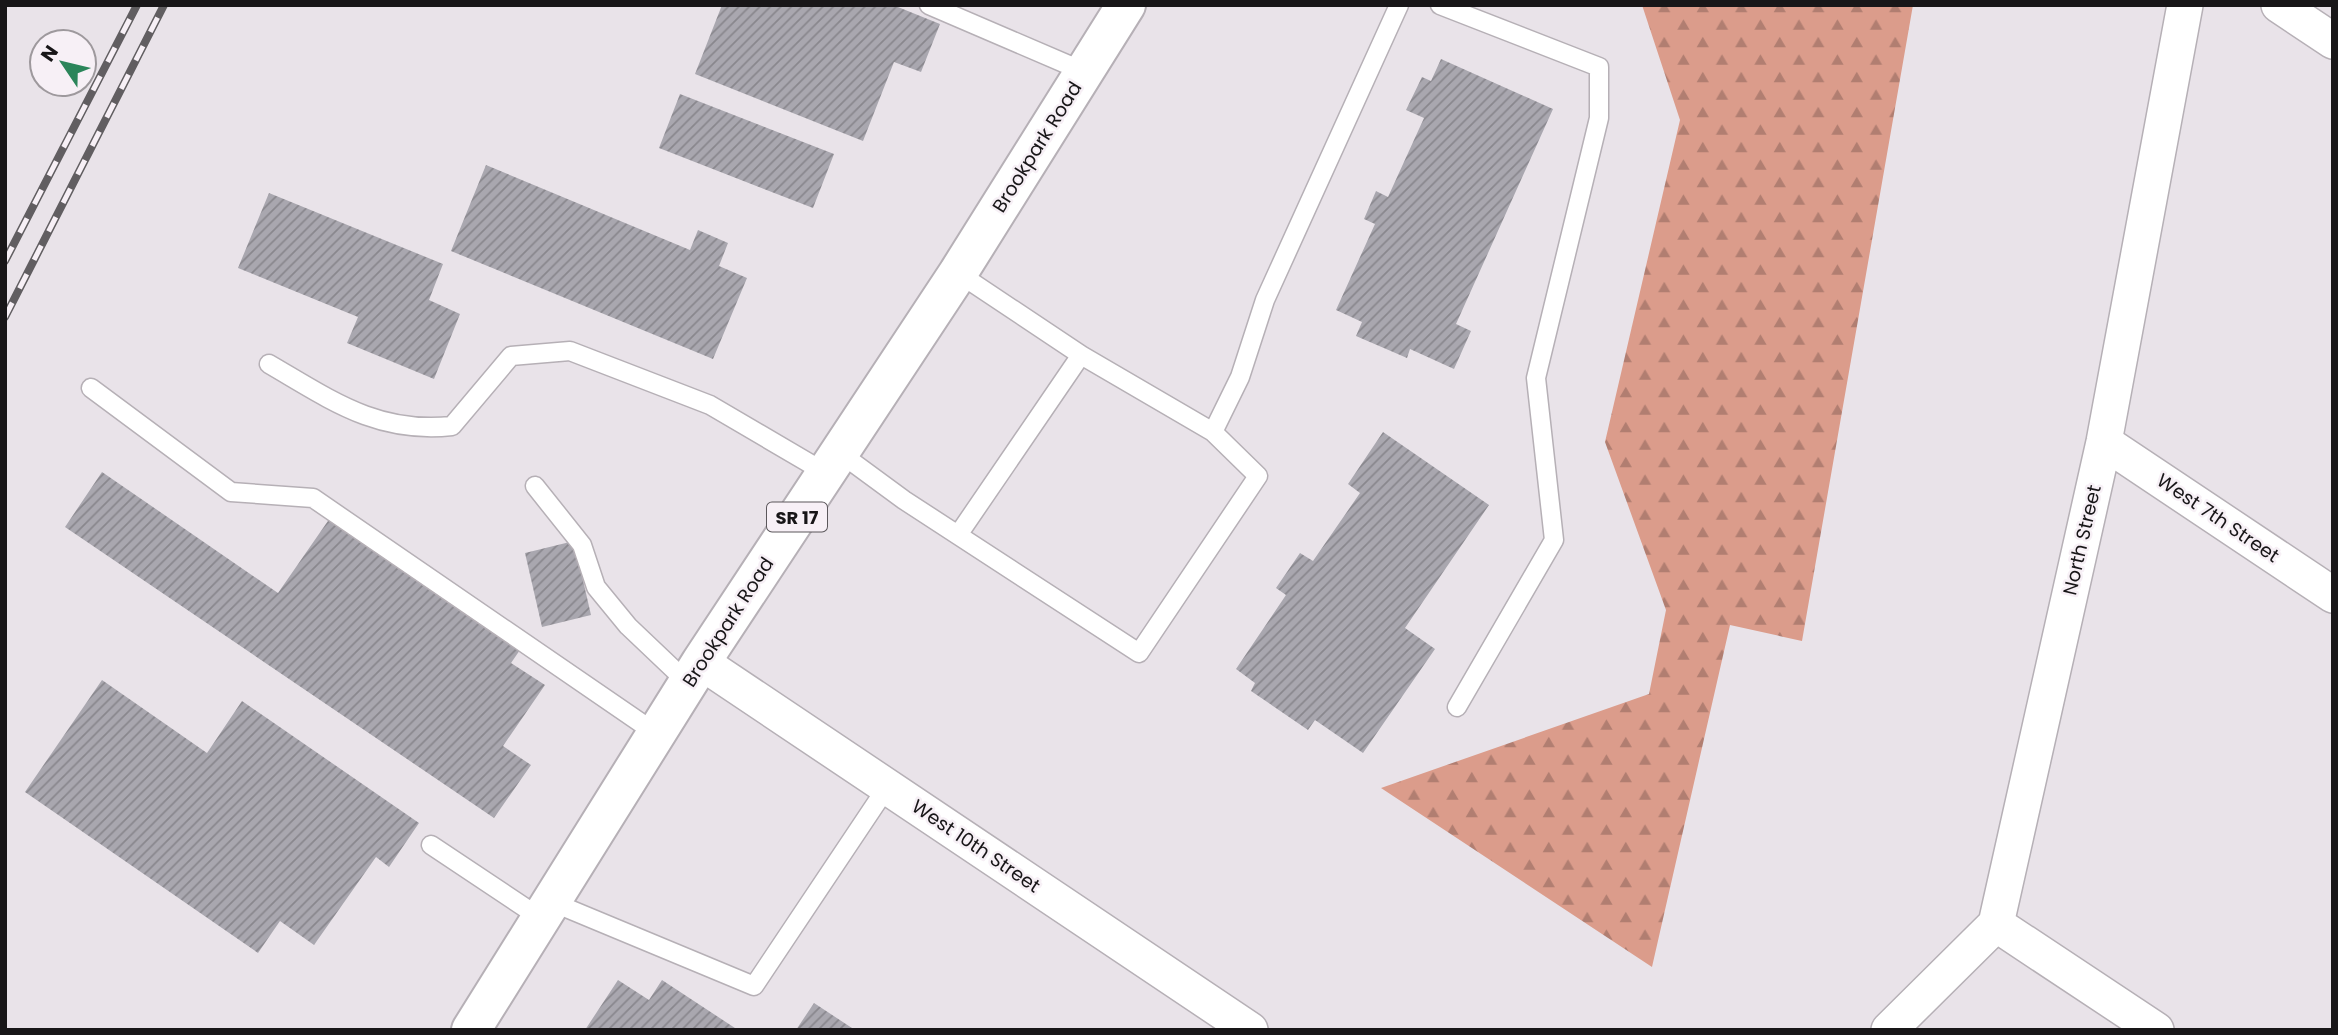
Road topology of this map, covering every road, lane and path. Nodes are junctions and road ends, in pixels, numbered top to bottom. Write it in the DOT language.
graph roads {
  1 [pos="929,5"];
  2 [pos="1126,5"];
  3 [pos="1399,5"];
  4 [pos="1440,5"];
  5 [pos="2185,5"];
  6 [pos="2279,5"];
  7 [pos="2333,41"];
  8 [pos="1085,72"];
  9 [pos="958,273"];
  10 [pos="1081,355"];
  11 [pos="269,365"];
  12 [pos="91,388"];
  13 [pos="1213,432"];
  14 [pos="2104,442"];
  15 [pos="833,463"];
  16 [pos="535,486"];
  17 [pos="958,535"];
  18 [pos="2333,595"];
  19 [pos="695,673"];
  20 [pos="1457,707"];
  21 [pos="657,734"];
  22 [pos="887,787"];
  23 [pos="431,845"];
  24 [pos="547,910"];
  25 [pos="1996,924"];
  26 [pos="1235,1026"];
  27 [pos="471,1030"];
  28 [pos="1889,1030"];
  29 [pos="2156,1030"];
  1 -- 8 [label="lane"];
  2 -- 8 [label="main road, Brookpark Road / SR 17"];
  3 -- 13 [label="lane"];
  4 -- 20 [label="lane"];
  5 -- 14 [label="street, North Street"];
  6 -- 7 [label="street"];
  8 -- 9 [label="main road, Brookpark Road / SR 17"];
  9 -- 10 [label="lane"];
  9 -- 15 [label="main road, Brookpark Road / SR 17"];
  10 -- 13 [label="lane"];
  10 -- 17 [label="lane"];
  11 -- 15 [label="lane"];
  12 -- 21 [label="lane"];
  13 -- 17 [label="lane"];
  14 -- 18 [label="street, West 7th Street"];
  14 -- 25 [label="street, North Street"];
  15 -- 17 [label="lane"];
  15 -- 19 [label="main road, Brookpark Road / SR 17"];
  16 -- 19 [label="lane"];
  19 -- 21 [label="main road, Brookpark Road / SR 17"];
  19 -- 22 [label="street, West 10th Street"];
  21 -- 24 [label="main road, Brookpark Road / SR 17"];
  22 -- 24 [label="lane"];
  22 -- 26 [label="street, West 10th Street"];
  23 -- 24 [label="lane"];
  24 -- 27 [label="main road, Brookpark Road / SR 17"];
  25 -- 28 [label="street"];
  25 -- 29 [label="street"];
}
